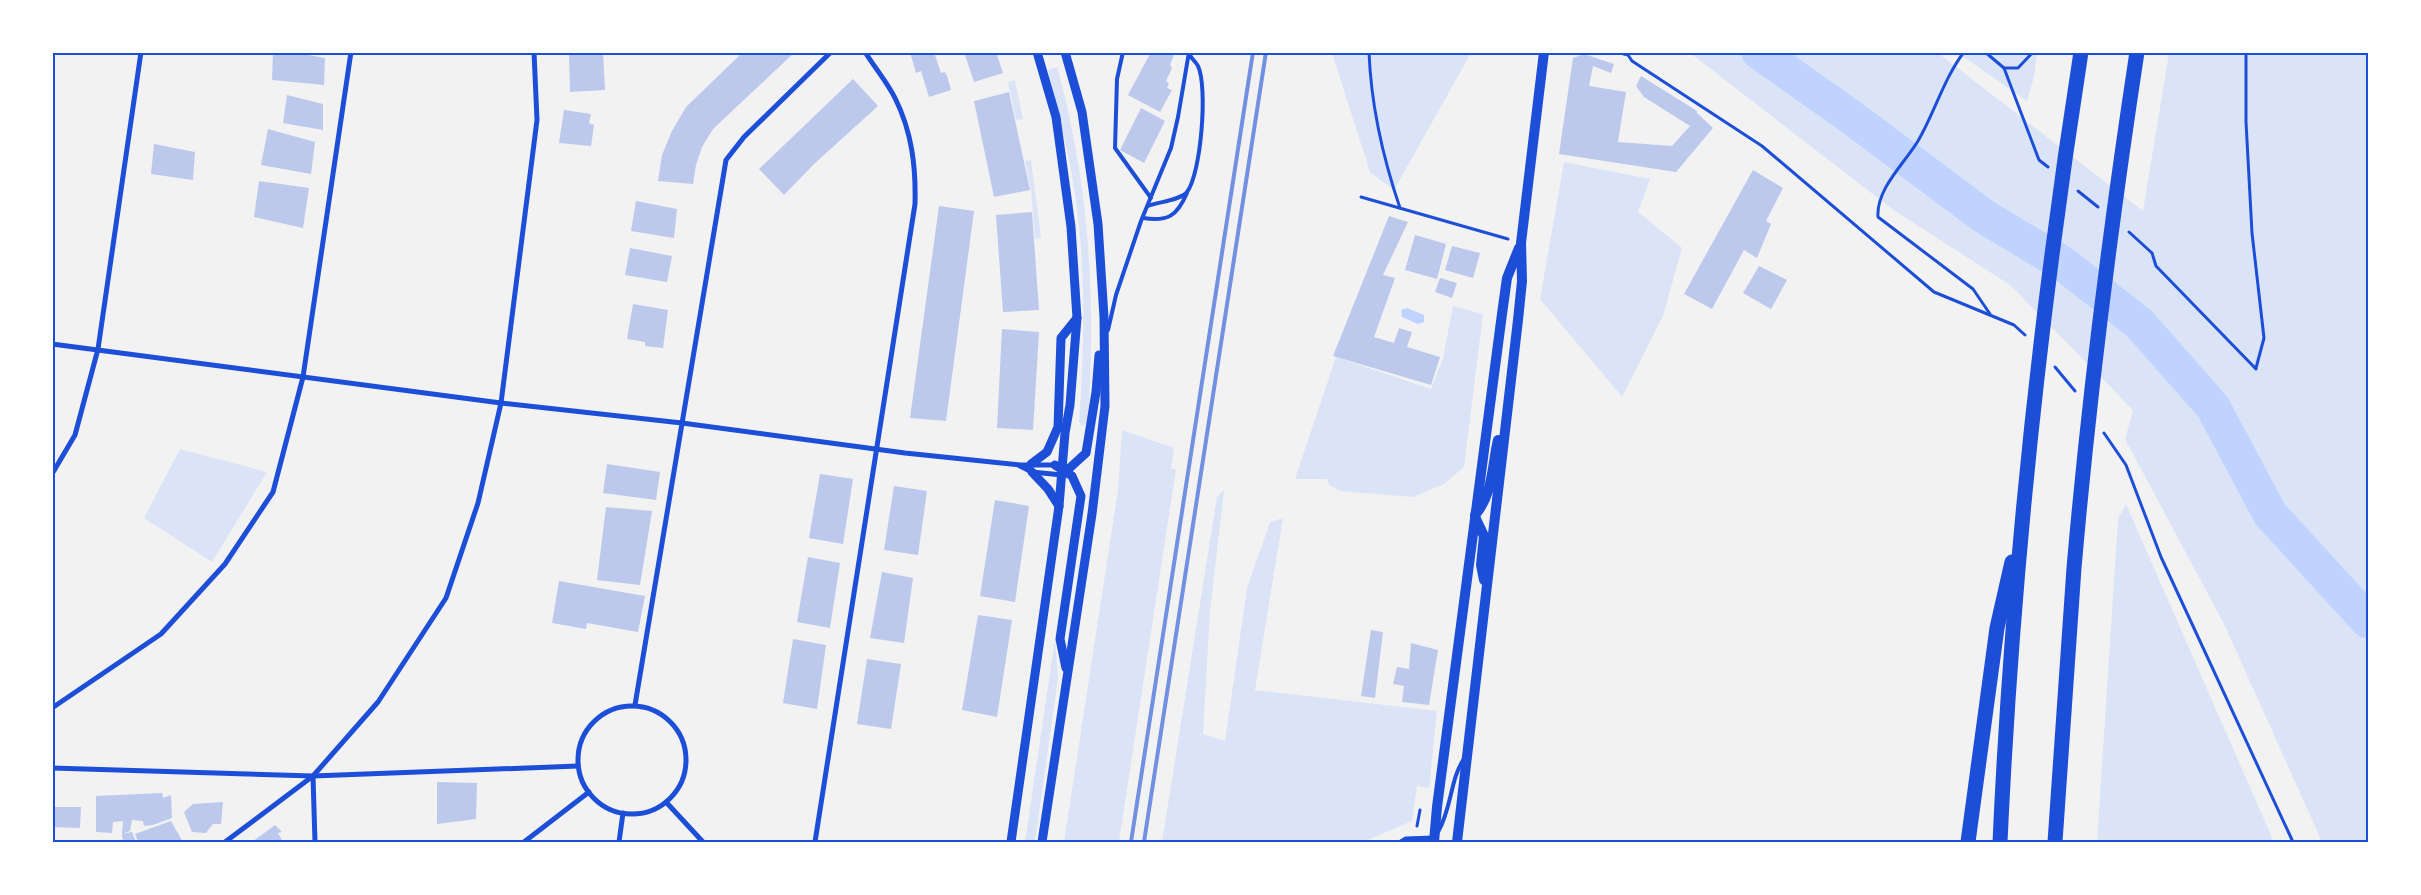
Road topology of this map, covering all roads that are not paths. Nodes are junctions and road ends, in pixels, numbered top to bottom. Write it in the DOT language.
graph roads {
  1 [pos="141,52"];
  2 [pos="351,52"];
  3 [pos="534,52"];
  4 [pos="832,52"];
  5 [pos="865,52"];
  6 [pos="1037,52"];
  7 [pos="1065,52"];
  8 [pos="1123,52"];
  9 [pos="1544,52"];
  10 [pos="2081,52"];
  11 [pos="2137,52"];
  12 [pos="1189,53"];
  13 [pos="1187,193"];
  14 [pos="1151,198"];
  15 [pos="1148,206"];
  16 [pos="1143,218"];
  17 [pos="1521,243"];
  18 [pos="1103,305"];
  19 [pos="1077,318"];
  20 [pos="52,344"];
  21 [pos="1104,344"];
  22 [pos="98,349"];
  23 [pos="303,377"];
  24 [pos="502,403"];
  25 [pos="682,423"];
  26 [pos="1506,424"];
  27 [pos="877,449"];
  28 [pos="1020,465"];
  29 [pos="1031,468"];
  30 [pos="1061,471"];
  31 [pos="52,474"];
  32 [pos="2026,499"];
  33 [pos="1059,506"];
  34 [pos="1474,516"];
  35 [pos="1487,593"];
  36 [pos="1068,676"];
  37 [pos="635,705"];
  38 [pos="52,708"];
  39 [pos="1468,753"];
  40 [pos="578,766"];
  41 [pos="52,768"];
  42 [pos="312,776"];
  43 [pos="589,792"];
  44 [pos="666,802"];
  45 [pos="623,813"];
  46 [pos="1434,840"];
  47 [pos="225,842"];
  48 [pos="316,842"];
  49 [pos="524,842"];
  50 [pos="619,842"];
  51 [pos="702,842"];
  52 [pos="815,842"];
  53 [pos="1011,842"];
  54 [pos="1042,842"];
  55 [pos="1401,842"];
  56 [pos="1457,842"];
  57 [pos="1968,842"];
  58 [pos="2000,842"];
  59 [pos="2055,842"];
  1 -- 22 [label="street"];
  2 -- 23 [label="street"];
  3 -- 24 [label="street"];
  4 -- 25 [label="street"];
  5 -- 27 [label="street"];
  6 -- 19 [label="street"];
  7 -- 18 [label="street"];
  8 -- 14 [label="lane"];
  9 -- 17 [label="main road"];
  10 -- 32 [label="highway"];
  11 -- 59 [label="highway"];
  12 -- 13 [label="lane"];
  12 -- 14 [label="lane"];
  13 -- 15 [label="lane"];
  13 -- 16 [label="lane"];
  14 -- 15 [label="lane"];
  15 -- 16 [label="lane"];
  16 -- 21 [label="lane"];
  17 -- 26 [label="main road"];
  17 -- 34 [label="main road"];
  18 -- 21 [label="street"];
  18 -- 30 [label="street"];
  19 -- 29 [label="street"];
  19 -- 30 [label="street"];
  20 -- 22 [label="street"];
  21 -- 36 [label="street"];
  22 -- 23 [label="street"];
  22 -- 31 [label="street"];
  23 -- 24 [label="street"];
  23 -- 38 [label="street"];
  24 -- 25 [label="street"];
  24 -- 42 [label="street"];
  25 -- 27 [label="street"];
  25 -- 37 [label="street"];
  26 -- 34 [label="main road"];
  26 -- 35 [label="main road"];
  27 -- 28 [label="street"];
  27 -- 52 [label="street"];
  28 -- 29 [label="street"];
  28 -- 29 [label="street"];
  29 -- 30 [label="street"];
  29 -- 30 [label="street"];
  29 -- 33 [label="street"];
  30 -- 33 [label="street"];
  30 -- 36 [label="street"];
  32 -- 57 [label="highway"];
  32 -- 58 [label="highway"];
  33 -- 53 [label="street"];
  34 -- 35 [label="main road"];
  34 -- 46 [label="main road"];
  35 -- 39 [label="main road"];
  36 -- 54 [label="street"];
  37 -- 40 [label="street"];
  37 -- 44 [label="street"];
  39 -- 46 [label="lane"];
  39 -- 56 [label="main road"];
  40 -- 42 [label="street"];
  40 -- 43 [label="street"];
  41 -- 42 [label="street"];
  42 -- 47 [label="street"];
  42 -- 48 [label="street"];
  43 -- 45 [label="street"];
  43 -- 49 [label="street"];
  44 -- 45 [label="street"];
  44 -- 51 [label="street"];
  45 -- 50 [label="street"];
  46 -- 55 [label="street"];
}
